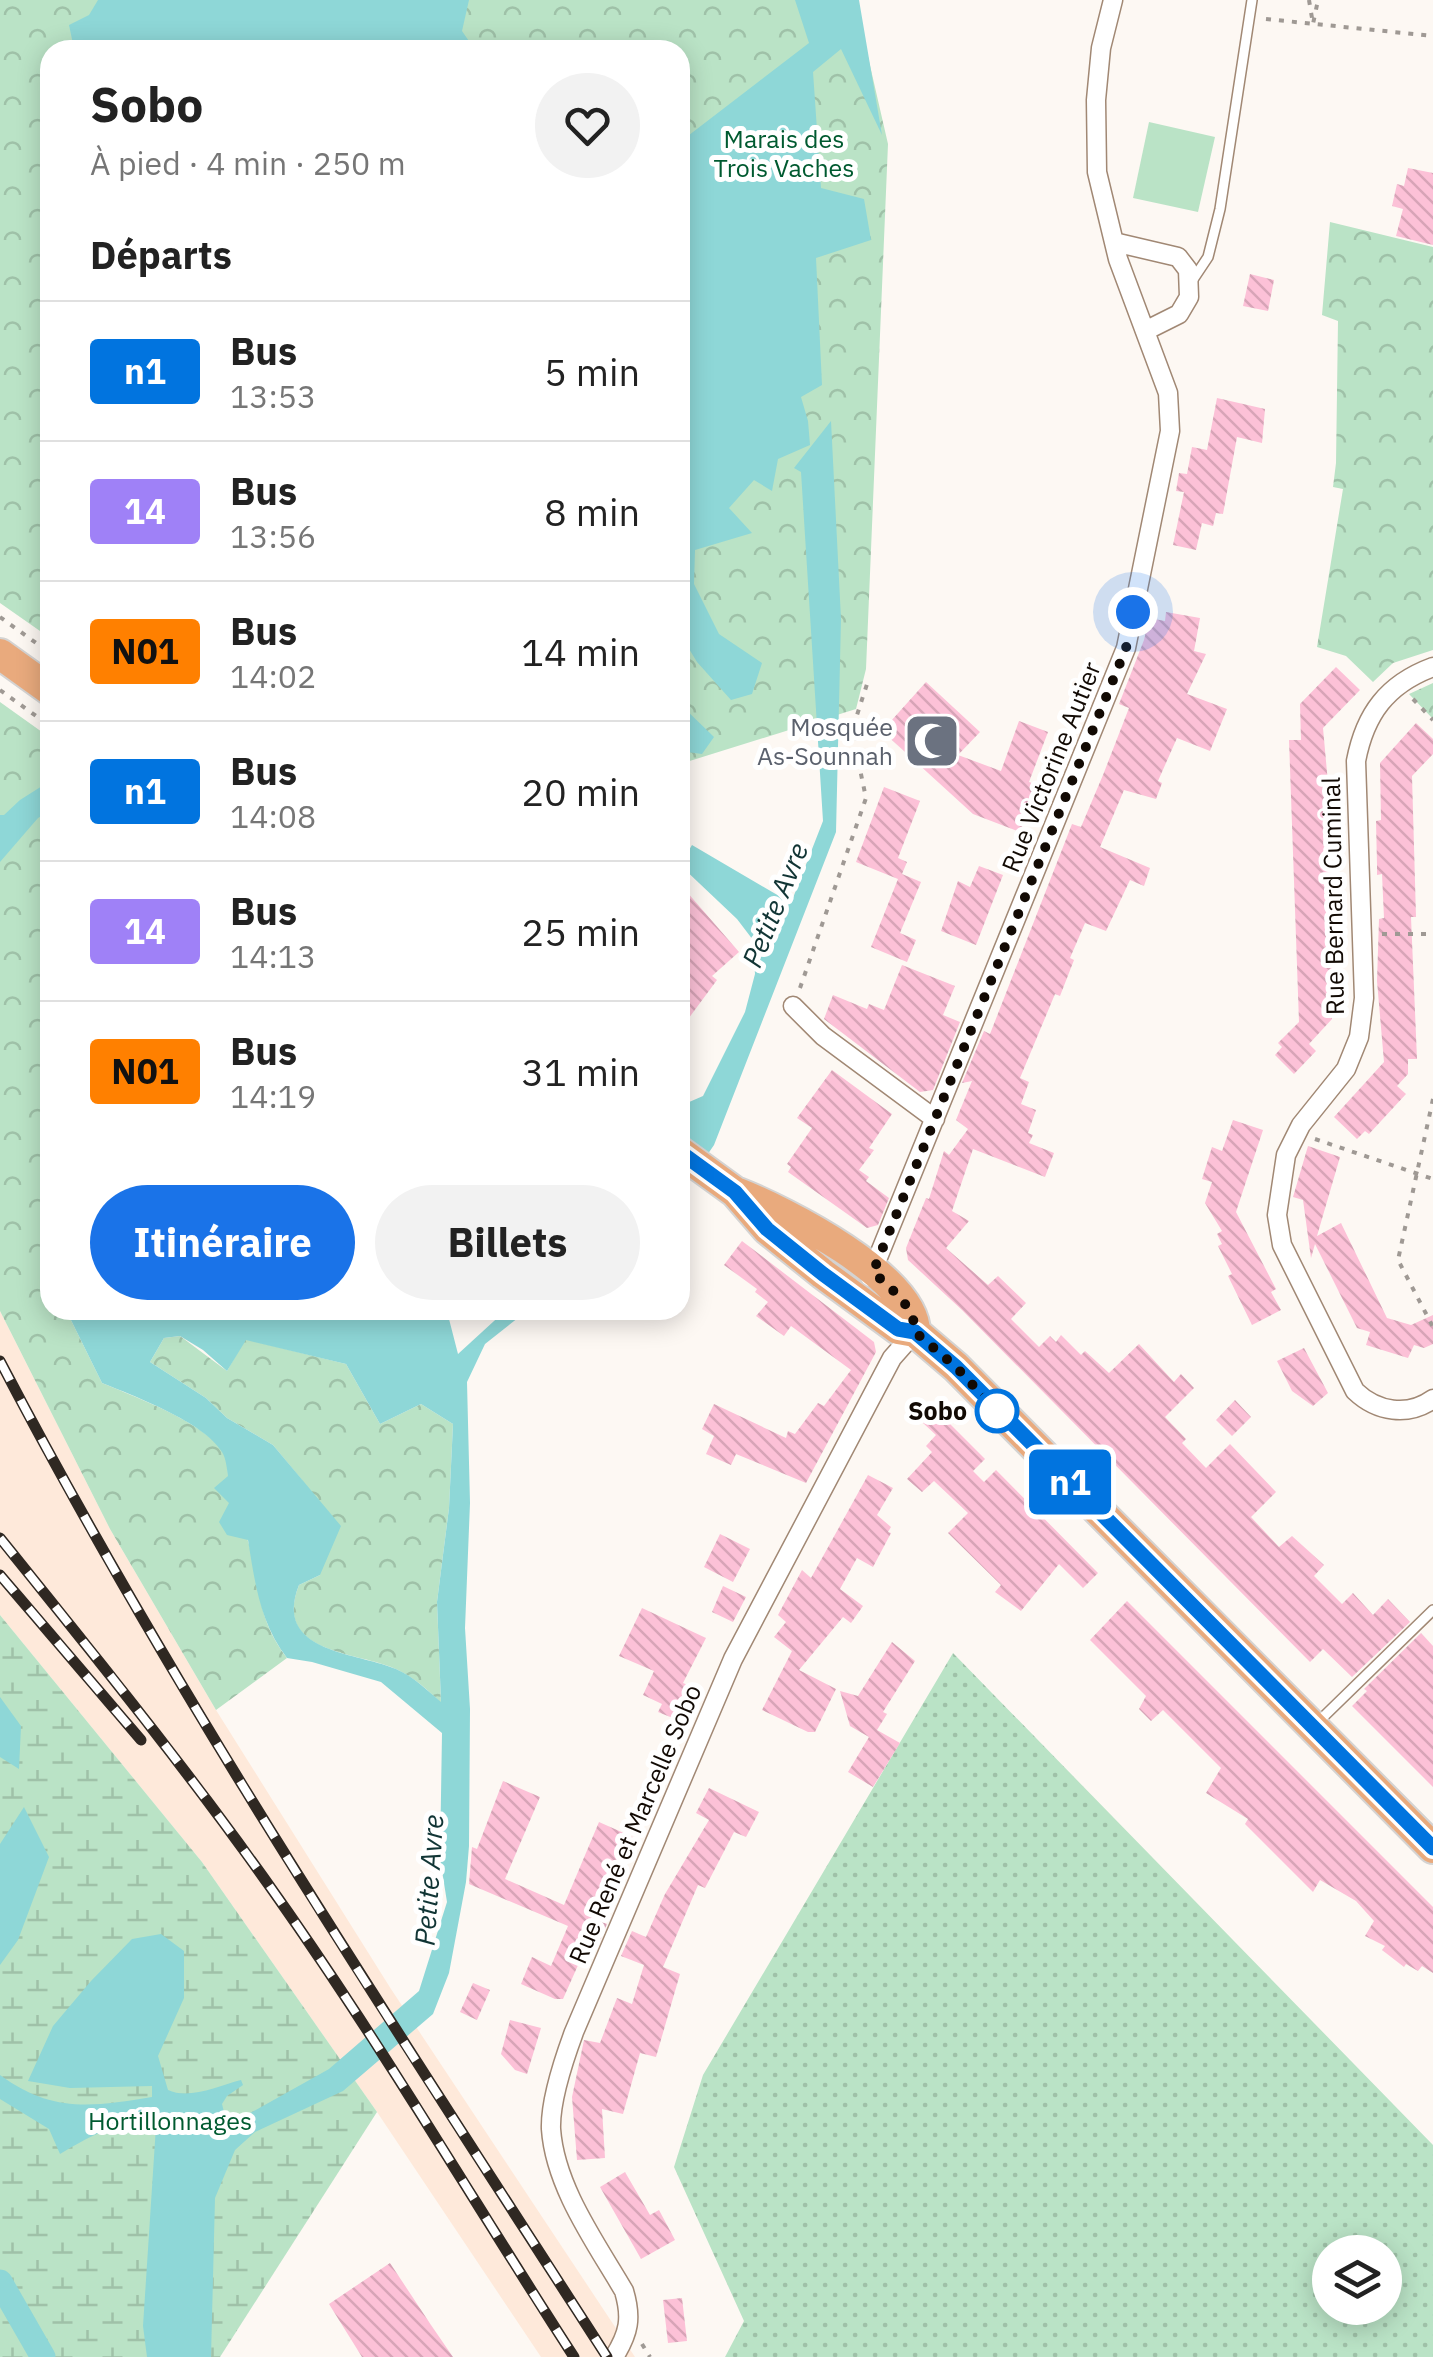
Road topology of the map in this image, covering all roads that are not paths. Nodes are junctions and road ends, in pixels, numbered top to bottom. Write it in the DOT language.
graph roads {
  1 [pos="1112,0"];
  2 [pos="1252,0"];
  3 [pos="1114,242"];
  4 [pos="1190,284"];
  5 [pos="1144,331"];
  6 [pos="0,654"];
  7 [pos="1433,667"];
  8 [pos="40,683"];
  9 [pos="794,1006"];
  10 [pos="935,1120"];
  11 [pos="690,1160"];
  12 [pos="865,1284"];
  13 [pos="915,1332"];
  14 [pos="1433,1399"];
  15 [pos="1433,1610"];
  16 [pos="1313,1727"];
  17 [pos="1433,1848"];
  18 [pos="614,2357"];
  1 -- 3 [label="street, Rue Victorine Autier"];
  2 -- 4 [label="lane"];
  3 -- 4 [label="street"];
  3 -- 5 [label="street, Rue Victorine Autier"];
  4 -- 5 [label="street"];
  5 -- 10 [label="street, Rue Victorine Autier"];
  6 -- 8 [label="main road"];
  7 -- 14 [label="street, Rue Bernard Cuminal"];
  9 -- 10 [label="street"];
  10 -- 12 [label="street, Rue Victorine Autier"];
  11 -- 12 [label="main road"];
  12 -- 13 [label="main road"];
  13 -- 16 [label="main road"];
  13 -- 18 [label="street, Rue René et Marcelle Sobo"];
  15 -- 16 [label="lane"];
  16 -- 17 [label="main road"];
}
